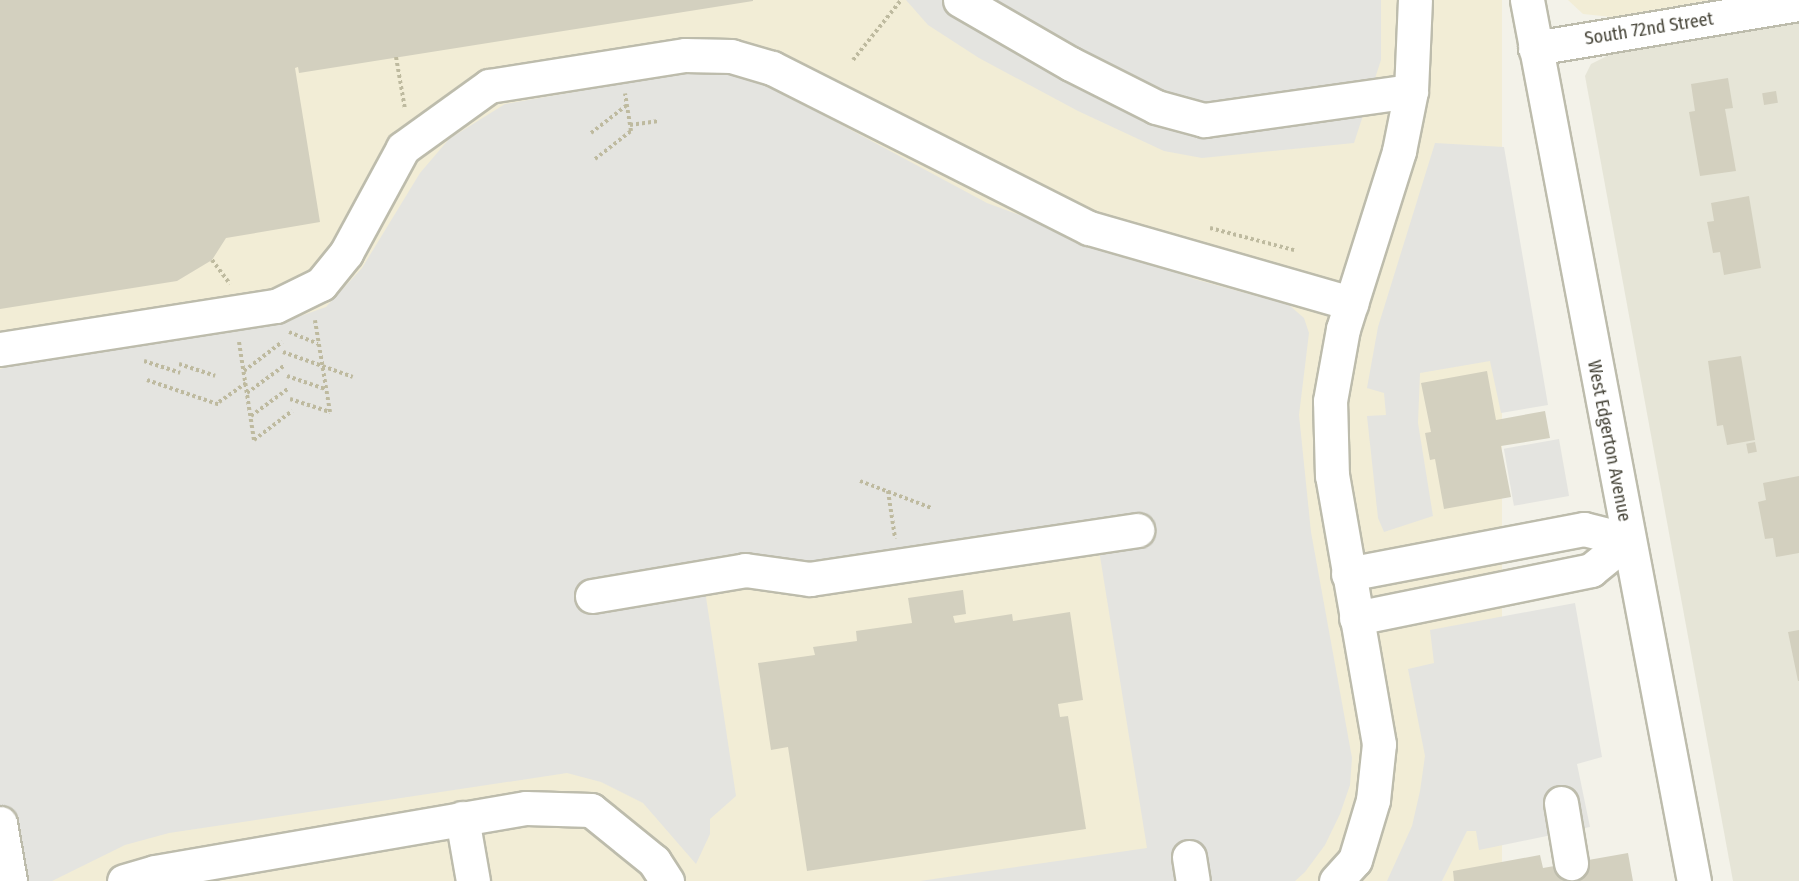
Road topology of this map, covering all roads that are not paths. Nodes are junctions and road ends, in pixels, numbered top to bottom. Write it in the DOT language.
graph roads {
  1 [pos="960,0"];
  2 [pos="1415,0"];
  3 [pos="1527,0"];
  4 [pos="1799,4"];
  5 [pos="1535,48"];
  6 [pos="1411,91"];
  7 [pos="1351,303"];
  8 [pos="0,349"];
  9 [pos="1137,530"];
  10 [pos="1628,540"];
  11 [pos="1348,574"];
  12 [pos="592,596"];
  13 [pos="1356,618"];
  14 [pos="1561,803"];
  15 [pos="462,819"];
  16 [pos="0,823"];
  17 [pos="1571,863"];
  18 [pos="182,874"];
  19 [pos="10,881"];
  20 [pos="124,881"];
  21 [pos="473,881"];
  22 [pos="667,881"];
  23 [pos="1336,881"];
  24 [pos="1694,881"];
  1 -- 6 [label="street"];
  2 -- 6 [label="street"];
  3 -- 5 [label="street, West Edgerton Avenue"];
  4 -- 5 [label="street, South 72nd Street"];
  5 -- 10 [label="street, West Edgerton Avenue"];
  6 -- 7 [label="street"];
  7 -- 8 [label="street"];
  7 -- 11 [label="street"];
  9 -- 12 [label="street"];
  10 -- 11 [label="street"];
  10 -- 13 [label="street"];
  10 -- 24 [label="street, West Edgerton Avenue"];
  11 -- 13 [label="street"];
  13 -- 23 [label="street"];
  14 -- 17 [label="street"];
  15 -- 18 [label="street"];
  15 -- 21 [label="street"];
  15 -- 22 [label="street"];
  16 -- 19 [label="street"];
  18 -- 20 [label="street"];
}
